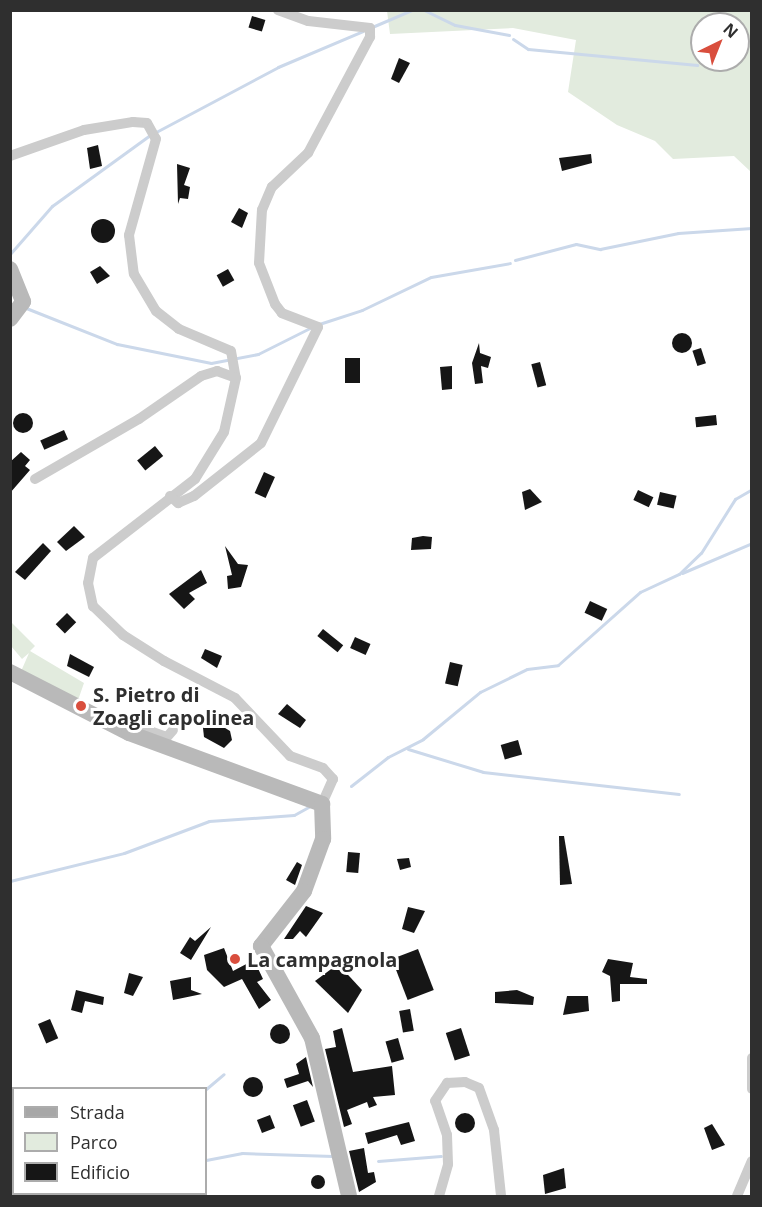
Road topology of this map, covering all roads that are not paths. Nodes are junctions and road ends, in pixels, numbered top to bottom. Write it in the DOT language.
graph roads {
  1 [pos="278,10"];
  2 [pos="10,156"];
  3 [pos="10,269"];
  4 [pos="10,319"];
  5 [pos="236,378"];
  6 [pos="35,479"];
  7 [pos="170,496"];
  8 [pos="10,672"];
  9 [pos="115,726"];
  10 [pos="173,730"];
  11 [pos="322,804"];
  12 [pos="752,1058"];
  13 [pos="752,1089"];
  14 [pos="752,1161"];
  15 [pos="349,1197"];
  16 [pos="439,1197"];
  17 [pos="501,1197"];
  18 [pos="737,1197"];
  1 -- 7 [label="street"];
  2 -- 5 [label="street"];
  3 -- 4 [label="street"];
  5 -- 6 [label="street"];
  5 -- 7 [label="street"];
  7 -- 11 [label="street"];
  8 -- 9 [label="street"];
  9 -- 10 [label="street"];
  9 -- 11 [label="street"];
  11 -- 15 [label="street"];
  12 -- 13 [label="street"];
  14 -- 18 [label="street"];
  16 -- 17 [label="street"];
}
